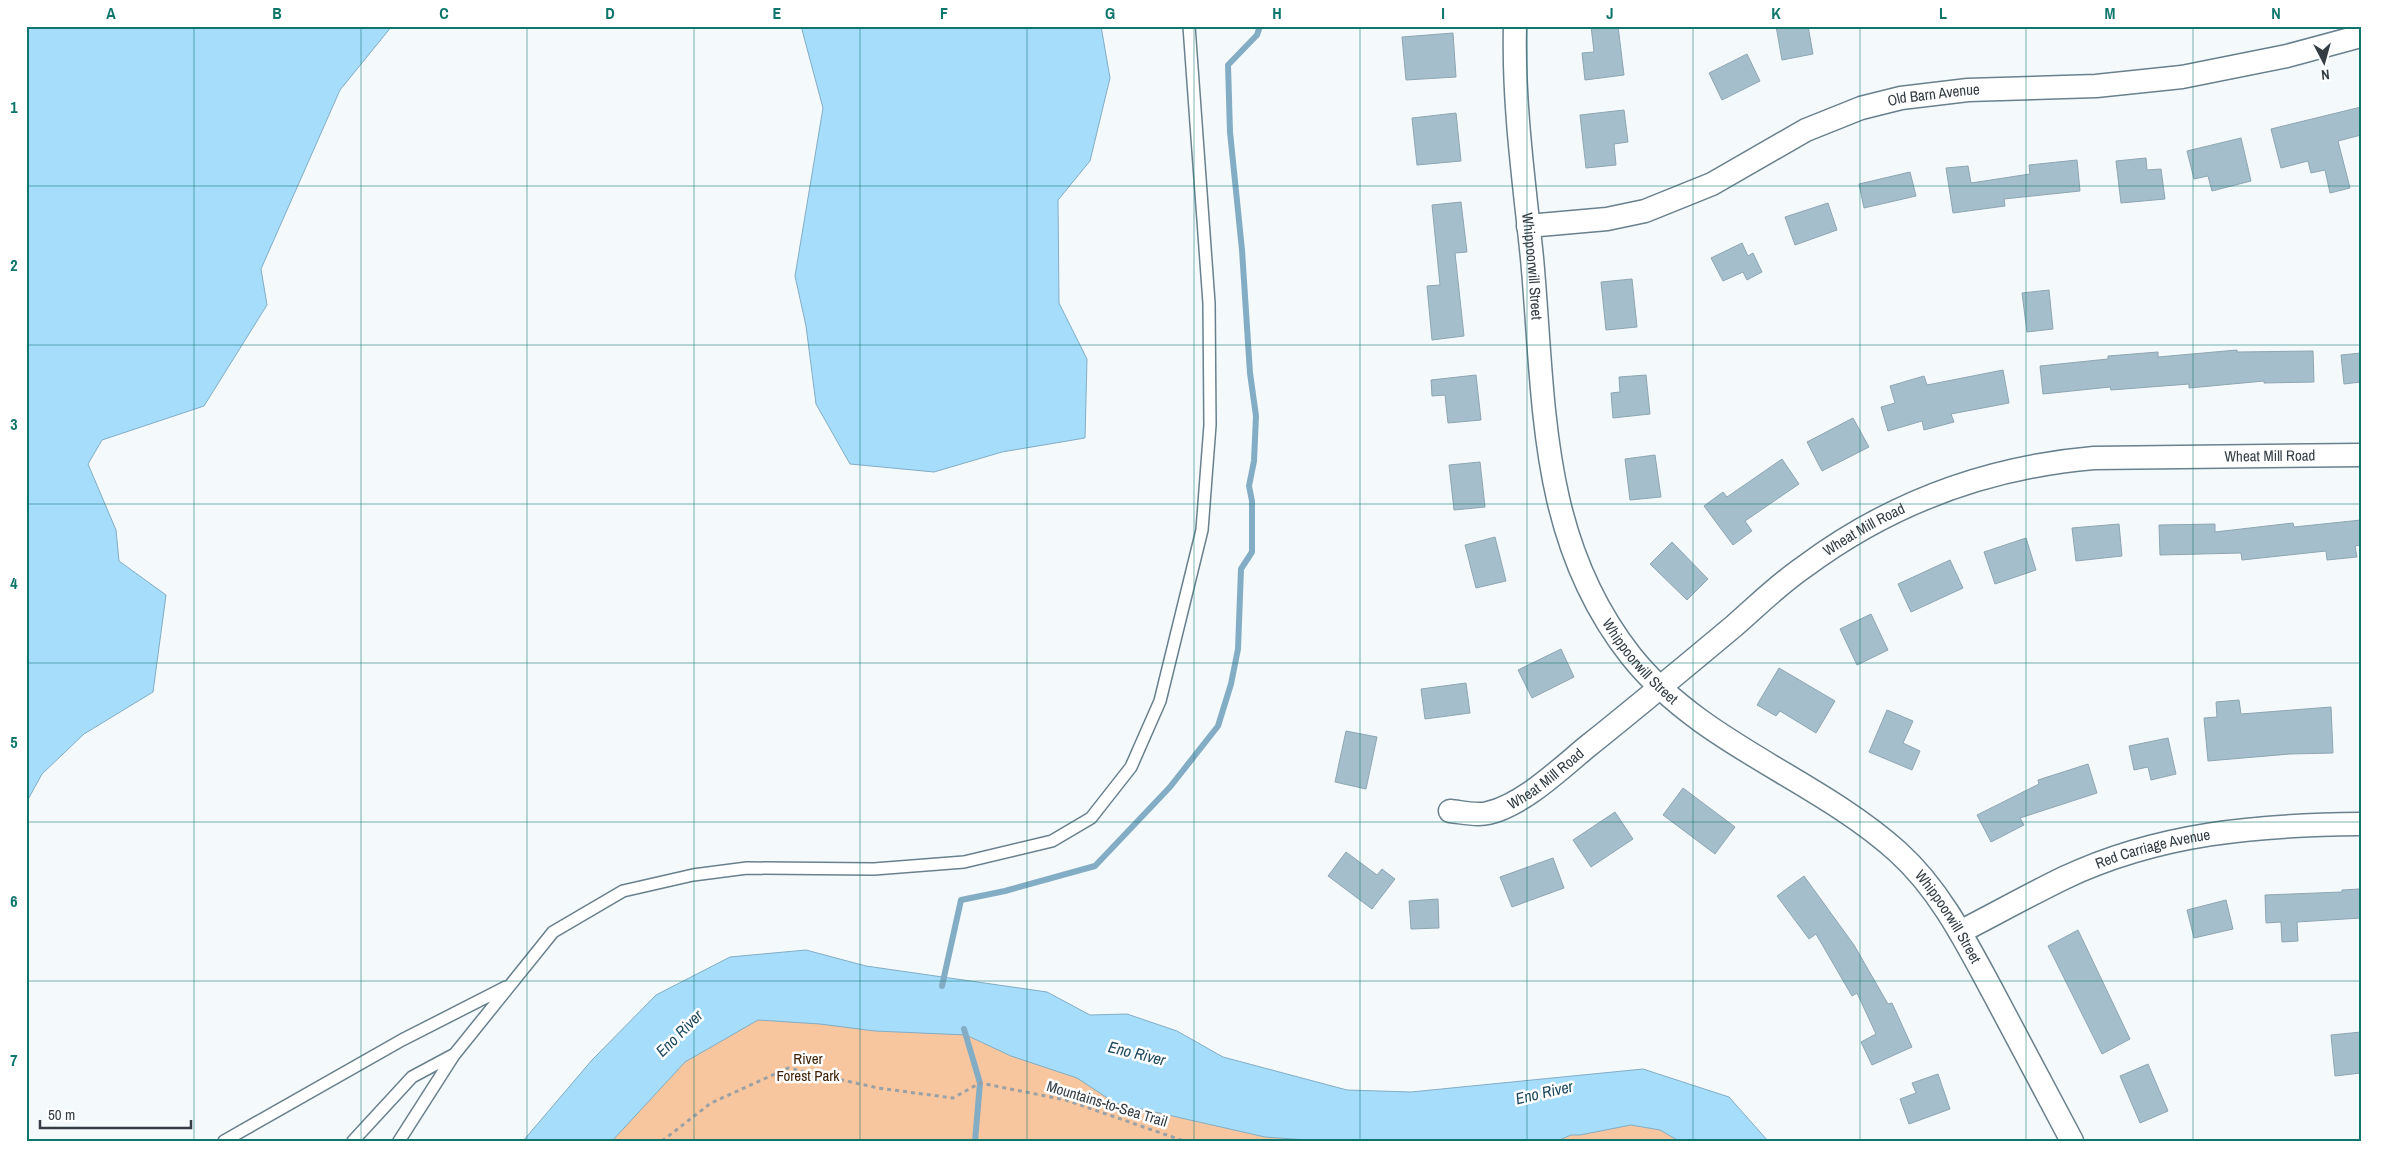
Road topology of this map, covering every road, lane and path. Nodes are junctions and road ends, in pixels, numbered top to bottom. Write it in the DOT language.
graph roads {
  1 [pos="1189,26"];
  2 [pos="1515,26"];
  3 [pos="2361,36"];
  4 [pos="1528,226"];
  5 [pos="2361,455"];
  6 [pos="1660,688"];
  7 [pos="1450,811"];
  8 [pos="2361,824"];
  9 [pos="1960,932"];
  10 [pos="510,986"];
  11 [pos="454,1055"];
  12 [pos="224,1141"];
  13 [pos="353,1141"];
  14 [pos="399,1141"];
  15 [pos="662,1141"];
  16 [pos="1184,1141"];
  17 [pos="2072,1141"];
  1 -- 10 [label="lane"];
  2 -- 4 [label="street, Whippoorwill Street"];
  3 -- 4 [label="street, Old Barn Avenue"];
  4 -- 6 [label="street, Whippoorwill Street"];
  5 -- 6 [label="street, Wheat Mill Road"];
  6 -- 7 [label="street, Wheat Mill Road"];
  6 -- 9 [label="street, Whippoorwill Street"];
  8 -- 9 [label="street, Red Carriage Avenue"];
  9 -- 17 [label="street, Whippoorwill Street"];
  10 -- 11 [label="lane"];
  10 -- 12 [label="lane"];
  11 -- 13 [label="lane"];
  11 -- 14 [label="lane"];
  15 -- 16 [label="path, Mountains-to-Sea Trail"];
}
